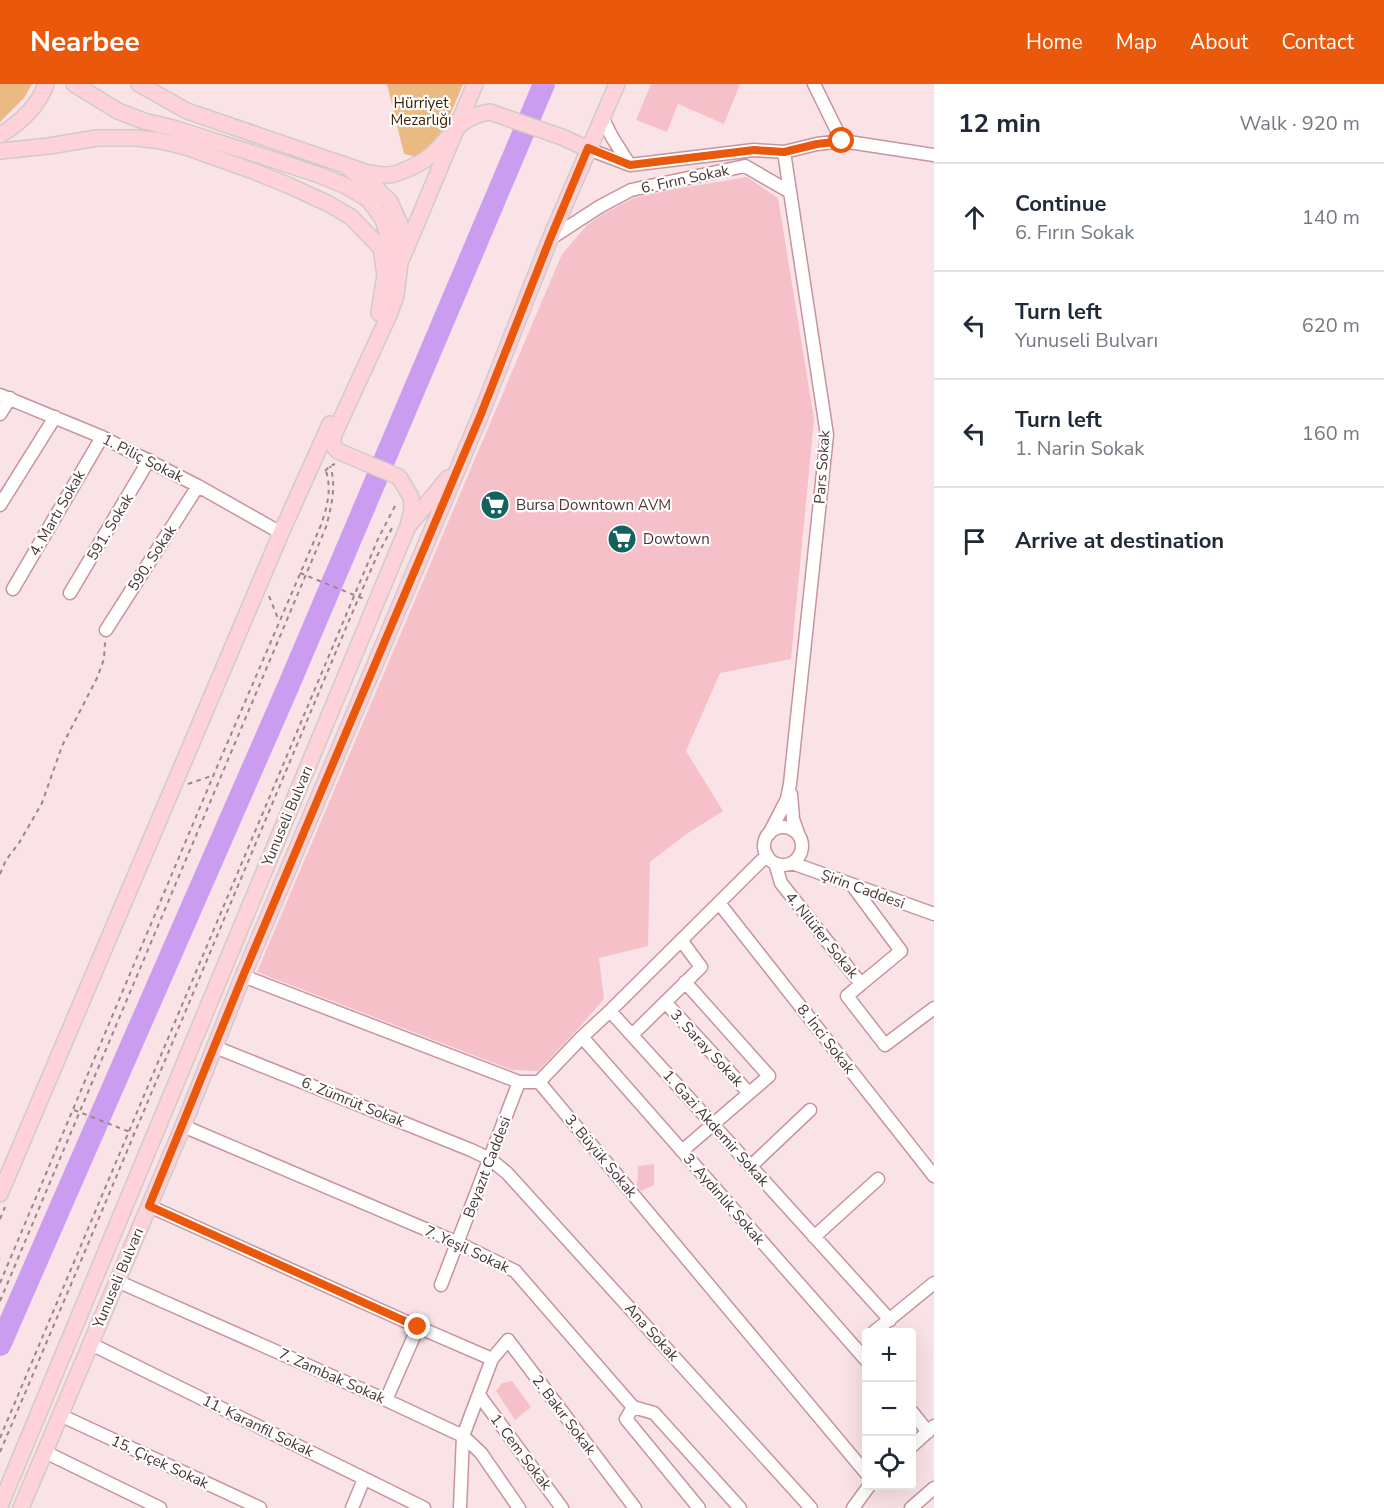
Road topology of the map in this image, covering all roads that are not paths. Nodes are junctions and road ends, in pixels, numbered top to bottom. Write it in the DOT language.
graph roads {
  1 [pos="46,84"];
  2 [pos="74,84"];
  3 [pos="139,84"];
  4 [pos="475,84"];
  5 [pos="617,84"];
  6 [pos="814,84"];
  7 [pos="602,117"];
  8 [pos="457,126"];
  9 [pos="0,135"];
  10 [pos="842,141"];
  11 [pos="588,148"];
  12 [pos="0,151"];
  13 [pos="784,152"];
  14 [pos="934,155"];
  15 [pos="343,164"];
  16 [pos="630,165"];
  17 [pos="790,192"];
  18 [pos="550,239"];
  19 [pos="400,262"];
  20 [pos="390,288"];
  21 [pos="379,313"];
  22 [pos="5,396"];
  23 [pos="0,414"];
  24 [pos="55,417"];
  25 [pos="102,437"];
  26 [pos="464,455"];
  27 [pos="149,460"];
  28 [pos="198,486"];
  29 [pos="0,505"];
  30 [pos="408,526"];
  31 [pos="281,533"];
  32 [pos="13,589"];
  33 [pos="70,593"];
  34 [pos="106,630"];
  35 [pos="790,784"];
  36 [pos="769,834"];
  37 [pos="799,837"];
  38 [pos="771,859"];
  39 [pos="792,863"];
  40 [pos="852,885"];
  41 [pos="719,903"];
  42 [pos="934,914"];
  43 [pos="681,940"];
  44 [pos="243,976"];
  45 [pos="685,982"];
  46 [pos="861,984"];
  47 [pos="665,1002"];
  48 [pos="934,1008"];
  49 [pos="610,1011"];
  50 [pos="632,1035"];
  51 [pos="582,1037"];
  52 [pos="215,1047"];
  53 [pos="519,1082"];
  54 [pos="539,1082"];
  55 [pos="749,1093"];
  56 [pos="810,1110"];
  57 [pos="713,1125"];
  58 [pos="183,1126"];
  59 [pos="682,1151"];
  60 [pos="490,1159"];
  61 [pos="751,1166"];
  62 [pos="934,1176"];
  63 [pos="878,1179"];
  64 [pos="0,1194"];
  65 [pos="149,1206"];
  66 [pos="814,1237"];
  67 [pos="458,1243"];
  68 [pos="117,1281"];
  69 [pos="934,1283"];
  70 [pos="441,1285"];
  71 [pos="890,1320"];
  72 [pos="418,1327"];
  73 [pos="879,1328"];
  74 [pos="862,1343"];
  75 [pos="91,1344"];
  76 [pos="856,1348"];
  77 [pos="862,1355"];
  78 [pos="492,1359"];
  79 [pos="479,1395"];
  80 [pos="386,1400"];
  81 [pos="633,1407"];
  82 [pos="60,1415"];
  83 [pos="916,1416"];
  84 [pos="931,1429"];
  85 [pos="462,1436"];
  86 [pos="916,1442"];
  87 [pos="45,1452"];
  88 [pos="862,1467"];
  89 [pos="364,1479"];
  90 [pos="934,1488"];
  91 [pos="867,1490"];
  92 [pos="0,1506"];
  93 [pos="855,1507"];
  94 [pos="21,1508"];
  95 [pos="160,1508"];
  96 [pos="260,1508"];
  97 [pos="352,1508"];
  98 [pos="424,1508"];
  99 [pos="460,1508"];
  100 [pos="519,1508"];
  101 [pos="562,1508"];
  102 [pos="635,1508"];
  103 [pos="699,1508"];
  104 [pos="740,1508"];
  105 [pos="811,1508"];
  106 [pos="911,1508"];
  1 -- 9 [label="main road"];
  2 -- 20 [label="main road"];
  3 -- 15 [label="main road"];
  4 -- 8 [label="main road"];
  5 -- 7 [label="main road, Yunuseli Bulvarı"];
  6 -- 10 [label="street"];
  7 -- 11 [label="main road, Yunuseli Bulvarı"];
  7 -- 16 [label="street"];
  8 -- 11 [label="main road"];
  8 -- 15 [label="main road"];
  8 -- 19 [label="main road"];
  10 -- 13 [label="street, 6. Fırın Sokak"];
  10 -- 14 [label="street, 6. Fırın Sokak"];
  11 -- 16 [label="street, 6. Fırın Sokak"];
  11 -- 18 [label="main road, Yunuseli Bulvarı"];
  12 -- 21 [label="main road"];
  13 -- 16 [label="street, 6. Fırın Sokak"];
  13 -- 17 [label="street, Pars Sokak"];
  15 -- 19 [label="main road"];
  17 -- 18 [label="street, 6. Fırın Sokak"];
  17 -- 35 [label="street, Pars Sokak"];
  18 -- 26 [label="main road, Yunuseli Bulvarı"];
  19 -- 20 [label="main road"];
  19 -- 30 [label="main road"];
  20 -- 21 [label="main road"];
  21 -- 31 [label="main road"];
  22 -- 23 [label="street"];
  22 -- 24 [label="street, 1. Piliç Sokak"];
  24 -- 25 [label="street, 1. Piliç Sokak"];
  24 -- 29 [label="street"];
  25 -- 27 [label="street, 1. Piliç Sokak"];
  25 -- 32 [label="street, 4. Martı Sokak"];
  26 -- 30 [label="main road"];
  26 -- 44 [label="main road, Yunuseli Bulvarı"];
  27 -- 28 [label="street, 1. Piliç Sokak"];
  27 -- 33 [label="street, 591. Sokak"];
  28 -- 31 [label="street, 1. Piliç Sokak"];
  28 -- 34 [label="street, 590. Sokak"];
  30 -- 92 [label="main road, Yunuseli Bulvarı"];
  31 -- 64 [label="main road"];
  35 -- 36 [label="street"];
  35 -- 37 [label="street"];
  36 -- 37 [label="street"];
  36 -- 38 [label="street"];
  37 -- 39 [label="street"];
  38 -- 39 [label="street"];
  38 -- 41 [label="street"];
  38 -- 46 [label="street, 4. Nilüfer Sokak"];
  39 -- 40 [label="street, Şirin Caddesi"];
  40 -- 42 [label="street, Şirin Caddesi"];
  40 -- 46 [label="street, 4. Nilüfer Sokak"];
  41 -- 43 [label="street"];
  41 -- 62 [label="street, 8. İnci Sokak"];
  43 -- 45 [label="street"];
  43 -- 49 [label="street"];
  44 -- 52 [label="main road, Yunuseli Bulvarı"];
  44 -- 53 [label="street"];
  45 -- 47 [label="street"];
  45 -- 55 [label="street"];
  46 -- 48 [label="street"];
  47 -- 50 [label="street"];
  47 -- 55 [label="street, 3. Saray Sokak"];
  49 -- 50 [label="street, 1. Gazi Akdemir Sokak"];
  49 -- 51 [label="street"];
  50 -- 57 [label="street, 1. Gazi Akdemir Sokak"];
  51 -- 54 [label="street"];
  51 -- 59 [label="street, 3. Aydınlık Sokak"];
  52 -- 58 [label="main road, Yunuseli Bulvarı"];
  52 -- 60 [label="street, 6. Zümrüt Sokak"];
  53 -- 54 [label="street"];
  53 -- 60 [label="street, Beyazıt Caddesi"];
  54 -- 88 [label="street, 3. Büyük Sokak"];
  55 -- 57 [label="street"];
  56 -- 61 [label="street"];
  57 -- 59 [label="street"];
  57 -- 61 [label="street, 1. Gazi Akdemir Sokak"];
  58 -- 65 [label="main road, Yunuseli Bulvarı"];
  58 -- 67 [label="street, 7. Yeşil Sokak"];
  59 -- 76 [label="street, 3. Aydınlık Sokak"];
  60 -- 67 [label="street, Beyazıt Caddesi"];
  60 -- 105 [label="street, Ana Sokak"];
  61 -- 66 [label="street, 1. Gazi Akdemir Sokak"];
  63 -- 66 [label="street"];
  65 -- 68 [label="main road, Yunuseli Bulvarı"];
  65 -- 72 [label="street"];
  66 -- 71 [label="street, 1. Gazi Akdemir Sokak"];
  67 -- 70 [label="street, Beyazıt Caddesi"];
  67 -- 81 [label="street, 7. Yeşil Sokak"];
  68 -- 75 [label="main road, Yunuseli Bulvarı"];
  68 -- 80 [label="street, 7. Zambak Sokak"];
  69 -- 71 [label="street"];
  71 -- 73 [label="street"];
  72 -- 78 [label="street"];
  72 -- 80 [label="street"];
  74 -- 76 [label="street"];
  75 -- 82 [label="main road, Yunuseli Bulvarı"];
  75 -- 89 [label="street, 11. Karanfil Sokak"];
  76 -- 77 [label="street, 3. Aydınlık Sokak"];
  78 -- 79 [label="street"];
  78 -- 102 [label="street, 2. Bakır Sokak"];
  79 -- 85 [label="street"];
  79 -- 101 [label="street, 1. Cem Sokak"];
  80 -- 85 [label="street, 7. Zambak Sokak"];
  81 -- 103 [label="street"];
  81 -- 104 [label="street, 7. Yeşil Sokak"];
  82 -- 87 [label="main road, Yunuseli Bulvarı"];
  82 -- 96 [label="street, 15. Çiçek Sokak"];
  83 -- 84 [label="street"];
  84 -- 86 [label="street"];
  85 -- 99 [label="street"];
  85 -- 100 [label="street, 7. Zambak Sokak"];
  87 -- 94 [label="main road, Yunuseli Bulvarı"];
  87 -- 95 [label="street"];
  89 -- 97 [label="street"];
  89 -- 98 [label="street, 11. Karanfil Sokak"];
  90 -- 106 [label="street"];
  91 -- 93 [label="street"];
}
